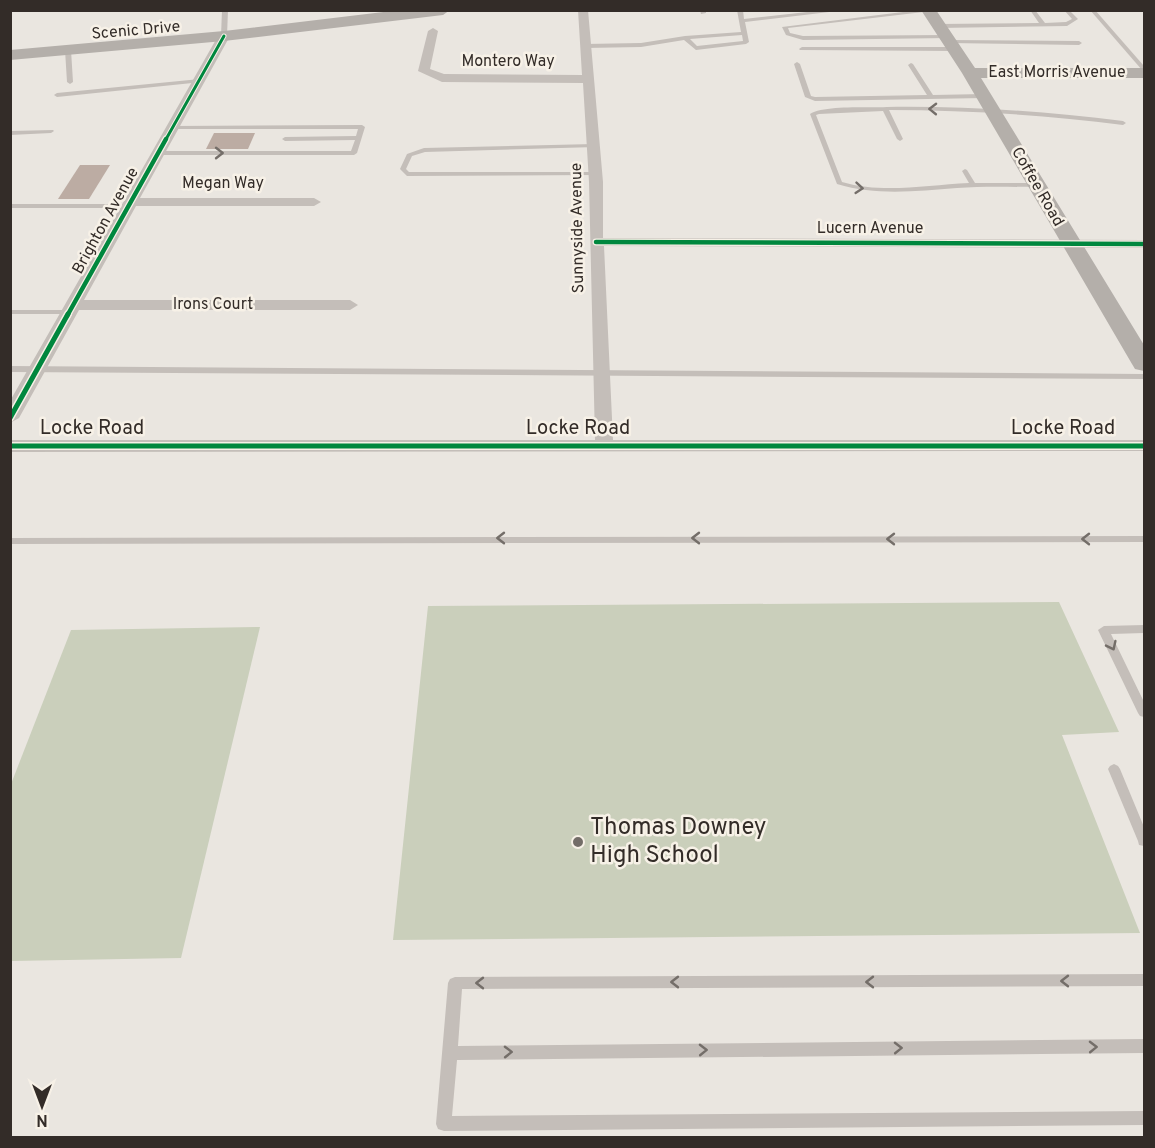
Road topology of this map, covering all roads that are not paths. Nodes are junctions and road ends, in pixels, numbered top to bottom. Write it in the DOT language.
graph roads {
  1 [pos="225,10"];
  2 [pos="443,10"];
  3 [pos="583,10"];
  4 [pos="740,10"];
  5 [pos="844,10"];
  6 [pos="1032,10"];
  7 [pos="1066,10"];
  8 [pos="1092,10"];
  9 [pos="743,21"];
  10 [pos="1043,24"];
  11 [pos="941,30"];
  12 [pos="433,31"];
  13 [pos="744,33"];
  14 [pos="224,36"];
  15 [pos="685,38"];
  16 [pos="1039,38"];
  17 [pos="1079,43"];
  18 [pos="585,46"];
  19 [pos="802,49"];
  20 [pos="68,50"];
  21 [pos="10,55"];
  22 [pos="797,64"];
  23 [pos="911,65"];
  24 [pos="1144,71"];
  25 [pos="970,73"];
  26 [pos="587,79"];
  27 [pos="200,81"];
  28 [pos="70,82"];
  29 [pos="57,95"];
  30 [pos="931,96"];
  31 [pos="988,103"];
  32 [pos="885,109"];
  33 [pos="1123,123"];
  34 [pos="174,128"];
  35 [pos="291,128"];
  36 [pos="51,131"];
  37 [pos="10,133"];
  38 [pos="359,138"];
  39 [pos="285,139"];
  40 [pos="900,139"];
  41 [pos="594,146"];
  42 [pos="160,153"];
  43 [pos="278,153"];
  44 [pos="964,171"];
  45 [pos="596,173"];
  46 [pos="973,185"];
  47 [pos="1036,185"];
  48 [pos="314,202"];
  49 [pos="131,204"];
  50 [pos="10,206"];
  51 [pos="596,242"];
  52 [pos="1070,243"];
  53 [pos="1144,243"];
  54 [pos="350,305"];
  55 [pos="73,309"];
  56 [pos="10,312"];
  57 [pos="1144,364"];
  58 [pos="10,369"];
  59 [pos="38,369"];
  60 [pos="601,374"];
  61 [pos="1144,376"];
  62 [pos="10,418"];
  63 [pos="10,446"];
  64 [pos="604,446"];
  65 [pos="1144,446"];
  66 [pos="1144,539"];
  67 [pos="10,541"];
  68 [pos="1144,629"];
  69 [pos="1144,713"];
  70 [pos="1114,769"];
  71 [pos="1144,841"];
  72 [pos="1144,980"];
  73 [pos="1144,1046"];
  74 [pos="450,1053"];
  75 [pos="1144,1118"];
  1 -- 14 [label="lane"];
  2 -- 14 [label="main road, Scenic Drive"];
  3 -- 18 [label="street, Sunnyside Avenue"];
  4 -- 9 [label="lane"];
  5 -- 9 [label="lane"];
  6 -- 10 [label="lane"];
  7 -- 10 [label="lane"];
  8 -- 24 [label="lane"];
  9 -- 13 [label="lane"];
  10 -- 11 [label="lane"];
  11 -- 11 [label="lane"];
  11 -- 16 [label="lane"];
  11 -- 17 [label="lane"];
  11 -- 19 [label="lane"];
  11 -- 25 [label="main road, Coffee Road"];
  12 -- 26 [label="street, Montero Way"];
  13 -- 15 [label="lane"];
  13 -- 15 [label="lane"];
  14 -- 20 [label="main road, Scenic Drive"];
  14 -- 27 [label="street, Brighton Avenue"];
  15 -- 18 [label="lane"];
  18 -- 26 [label="street, Sunnyside Avenue"];
  20 -- 21 [label="main road, Scenic Drive"];
  20 -- 28 [label="lane"];
  22 -- 30 [label="lane"];
  23 -- 30 [label="lane"];
  24 -- 25 [label="main road, East Morris Avenue"];
  25 -- 31 [label="main road, Coffee Road"];
  26 -- 41 [label="street, Sunnyside Avenue"];
  27 -- 29 [label="lane"];
  27 -- 34 [label="street, Brighton Avenue"];
  30 -- 31 [label="lane"];
  31 -- 32 [label="lane, one-way"];
  31 -- 33 [label="lane"];
  31 -- 47 [label="main road, Coffee Road"];
  32 -- 40 [label="lane"];
  32 -- 46 [label="lane, one-way"];
  34 -- 35 [label="lane"];
  34 -- 42 [label="street, Brighton Avenue"];
  35 -- 38 [label="lane"];
  35 -- 39 [label="lane"];
  36 -- 37 [label="lane"];
  38 -- 39 [label="lane"];
  38 -- 43 [label="lane"];
  39 -- 43 [label="lane"];
  41 -- 45 [label="street, Sunnyside Avenue"];
  41 -- 45 [label="lane"];
  42 -- 43 [label="lane, one-way"];
  42 -- 49 [label="street, Brighton Avenue"];
  44 -- 46 [label="lane"];
  45 -- 51 [label="street, Sunnyside Avenue"];
  46 -- 47 [label="lane"];
  47 -- 52 [label="main road, Coffee Road"];
  48 -- 49 [label="street, Megan Way"];
  49 -- 50 [label="lane"];
  49 -- 55 [label="street, Brighton Avenue"];
  51 -- 52 [label="street, Lucern Avenue"];
  51 -- 60 [label="street, Sunnyside Avenue"];
  52 -- 53 [label="street, Lucern Avenue"];
  52 -- 57 [label="main road, Coffee Road"];
  54 -- 55 [label="street, Irons Court"];
  55 -- 56 [label="lane"];
  55 -- 59 [label="street, Brighton Avenue"];
  58 -- 59 [label="lane"];
  59 -- 60 [label="lane"];
  59 -- 62 [label="street, Brighton Avenue"];
  60 -- 61 [label="lane"];
  60 -- 64 [label="street, Sunnyside Avenue"];
  63 -- 64 [label="street, Locke Road"];
  64 -- 65 [label="street, Locke Road"];
  66 -- 67 [label="lane, one-way"];
  68 -- 69 [label="lane, one-way"];
  70 -- 71 [label="lane"];
  72 -- 74 [label="lane, one-way"];
  74 -- 73 [label="lane, one-way"];
  74 -- 75 [label="lane"];
}
